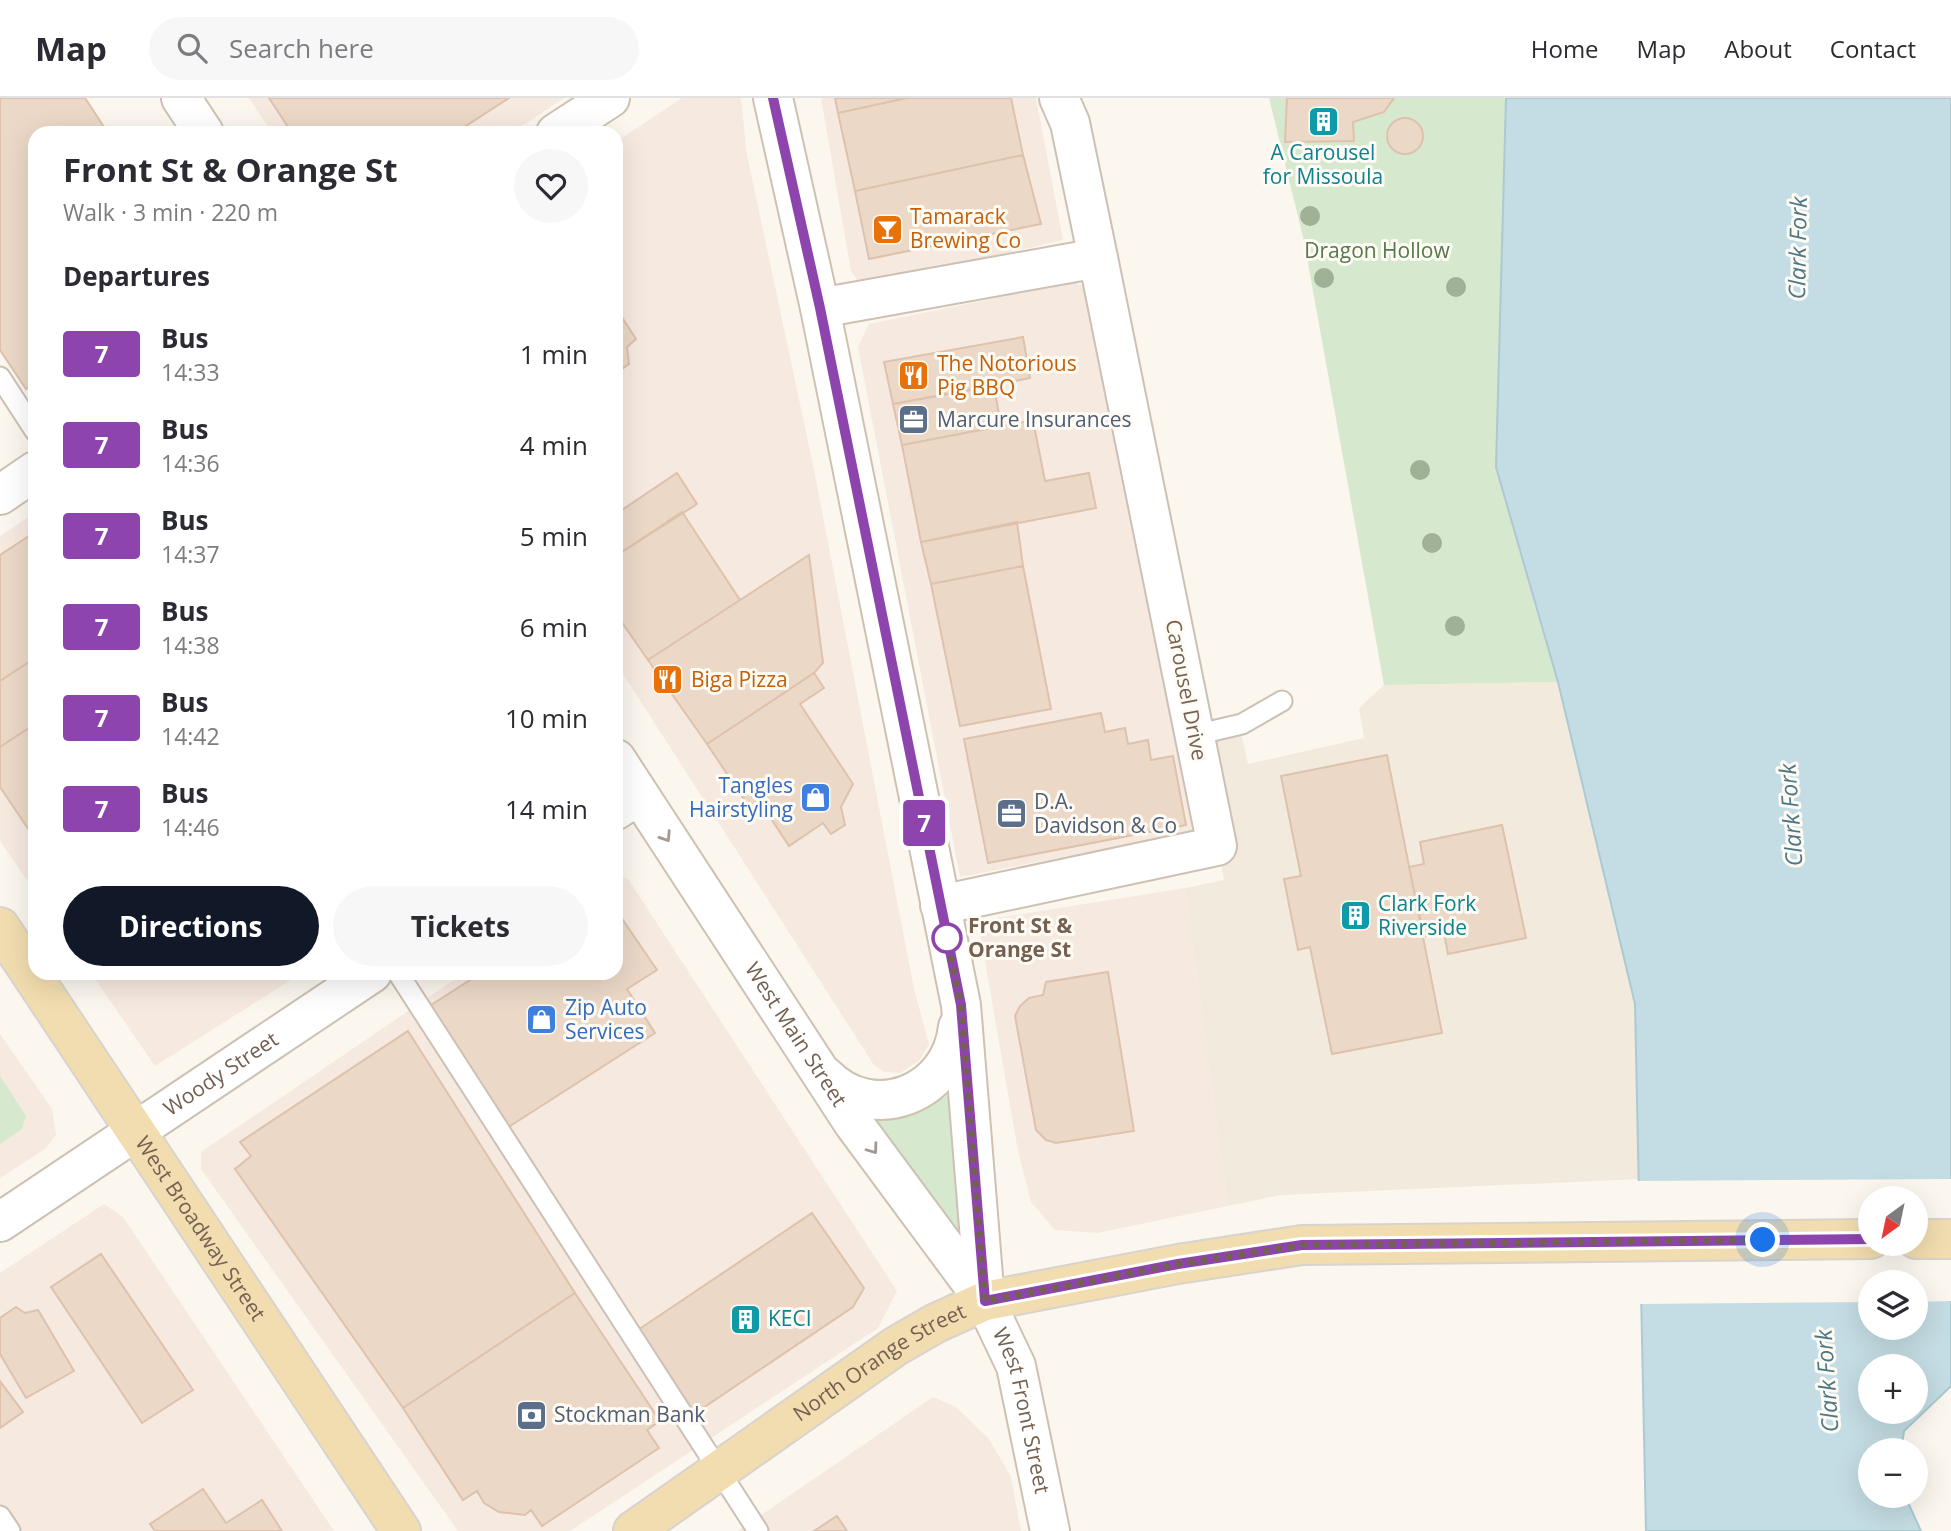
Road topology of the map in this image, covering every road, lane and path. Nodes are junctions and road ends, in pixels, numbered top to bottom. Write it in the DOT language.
graph roads {
  1 [pos="181,98"];
  2 [pos="610,98"];
  3 [pos="773,98"];
  4 [pos="1059,98"];
  5 [pos="199,126"];
  6 [pos="567,126"];
  7 [pos="1098,258"];
  8 [pos="820,308"];
  9 [pos="0,377"];
  10 [pos="28,420"];
  11 [pos="28,476"];
  12 [pos="0,495"];
  13 [pos="1282,701"];
  14 [pos="1195,736"];
  15 [pos="627,802"];
  16 [pos="940,905"];
  17 [pos="0,926"];
  18 [pos="28,969"];
  19 [pos="35,980"];
  20 [pos="362,980"];
  21 [pos="403,980"];
  22 [pos="961,1005"];
  23 [pos="812,1061"];
  24 [pos="134,1132"];
  25 [pos="0,1222"];
  26 [pos="1858,1239"];
  27 [pos="1928,1239"];
  28 [pos="1951,1239"];
  29 [pos="985,1301"];
  30 [pos="720,1471"];
  31 [pos="0,1516"];
  32 [pos="10,1531"];
  33 [pos="401,1531"];
  34 [pos="633,1531"];
  35 [pos="758,1531"];
  36 [pos="1050,1531"];
  1 -- 5 [label="street"];
  2 -- 6 [label="street"];
  3 -- 8 [label="street, West Front Street"];
  4 -- 7 [label="street, Carousel Drive"];
  7 -- 8 [label="street"];
  7 -- 14 [label="street, Carousel Drive"];
  8 -- 16 [label="street, West Front Street"];
  9 -- 10 [label="lane"];
  11 -- 12 [label="street"];
  13 -- 14 [label="lane"];
  14 -- 16 [label="street, Carousel Drive"];
  15 -- 23 [label="street, West Main Street, one-way"];
  16 -- 22 [label="street, West Front Street"];
  17 -- 18 [label="main road, West Broadway Street"];
  19 -- 24 [label="main road, West Broadway Street"];
  20 -- 24 [label="street, Woody Street"];
  21 -- 30 [label="lane"];
  22 -- 23 [label="street"];
  22 -- 29 [label="street, West Front Street"];
  23 -- 29 [label="street, West Main Street, one-way"];
  24 -- 25 [label="street, Woody Street"];
  24 -- 33 [label="main road, West Broadway Street"];
  26 -- 29 [label="main road, North Orange Street"];
  27 -- 28 [label="main road"];
  29 -- 30 [label="main road, North Orange Street"];
  29 -- 36 [label="street, West Front Street"];
  30 -- 34 [label="main road, North Orange Street"];
  30 -- 35 [label="lane"];
  31 -- 32 [label="lane"];
}
